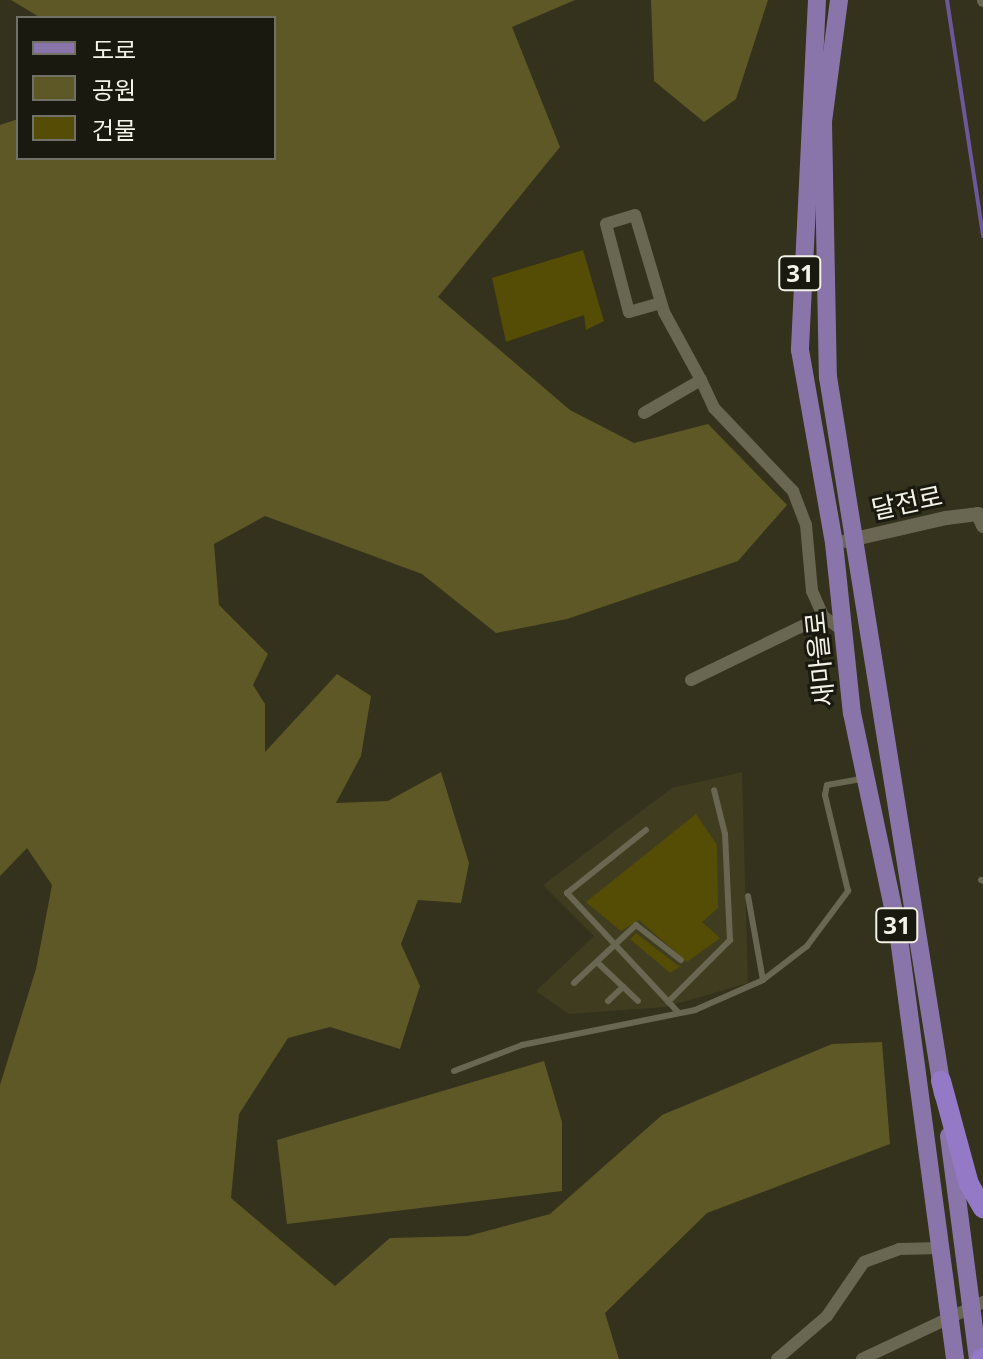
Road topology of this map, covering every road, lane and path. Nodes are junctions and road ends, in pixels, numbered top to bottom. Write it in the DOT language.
graph roads {
  1 [pos="817,0"];
  2 [pos="839,0"];
  3 [pos="660,303"];
  4 [pos="701,380"];
  5 [pos="644,413"];
  6 [pos="981,518"];
  7 [pos="858,538"];
  8 [pos="834,543"];
  9 [pos="823,616"];
  10 [pos="843,631"];
  11 [pos="691,680"];
  12 [pos="866,779"];
  13 [pos="714,790"];
  14 [pos="646,830"];
  15 [pos="748,896"];
  16 [pos="615,947"];
  17 [pos="681,960"];
  18 [pos="598,963"];
  19 [pos="763,980"];
  20 [pos="574,983"];
  21 [pos="623,987"];
  22 [pos="608,1001"];
  23 [pos="638,1001"];
  24 [pos="668,1002"];
  25 [pos="679,1013"];
  26 [pos="454,1071"];
  27 [pos="941,1081"];
  28 [pos="983,1208"];
  29 [pos="940,1248"];
  30 [pos="977,1301"];
  31 [pos="777,1359"];
  32 [pos="862,1359"];
  33 [pos="955,1359"];
  34 [pos="980,1359"];
  1 -- 8 [label="main road, 새마을로 / 31"];
  2 -- 7 [label="main road, 새마을로 / 31"];
  3 -- 3 [label="street"];
  3 -- 4 [label="street"];
  4 -- 5 [label="street"];
  4 -- 9 [label="street"];
  6 -- 7 [label="street, 달전로"];
  7 -- 8 [label="street, 달전로"];
  7 -- 27 [label="main road, 새마을로 / 31"];
  8 -- 10 [label="main road, 새마을로 / 31"];
  9 -- 10 [label="street"];
  9 -- 11 [label="street, 새마을로"];
  10 -- 12 [label="main road, 새마을로 / 31"];
  12 -- 19 [label="lane"];
  12 -- 29 [label="main road, 새마을로 / 31"];
  13 -- 24 [label="lane"];
  14 -- 16 [label="lane"];
  15 -- 19 [label="lane"];
  16 -- 17 [label="lane"];
  16 -- 18 [label="lane"];
  16 -- 24 [label="lane"];
  18 -- 20 [label="lane"];
  18 -- 21 [label="lane"];
  19 -- 25 [label="lane"];
  21 -- 22 [label="lane"];
  21 -- 23 [label="lane"];
  24 -- 25 [label="lane"];
  25 -- 26 [label="lane"];
  27 -- 28 [label="highway"];
  27 -- 30 [label="main road, 새마을로 / 31"];
  29 -- 31 [label="street"];
  29 -- 33 [label="main road, 새마을로 / 31"];
  30 -- 32 [label="street"];
  30 -- 34 [label="main road, 새마을로"];
}
